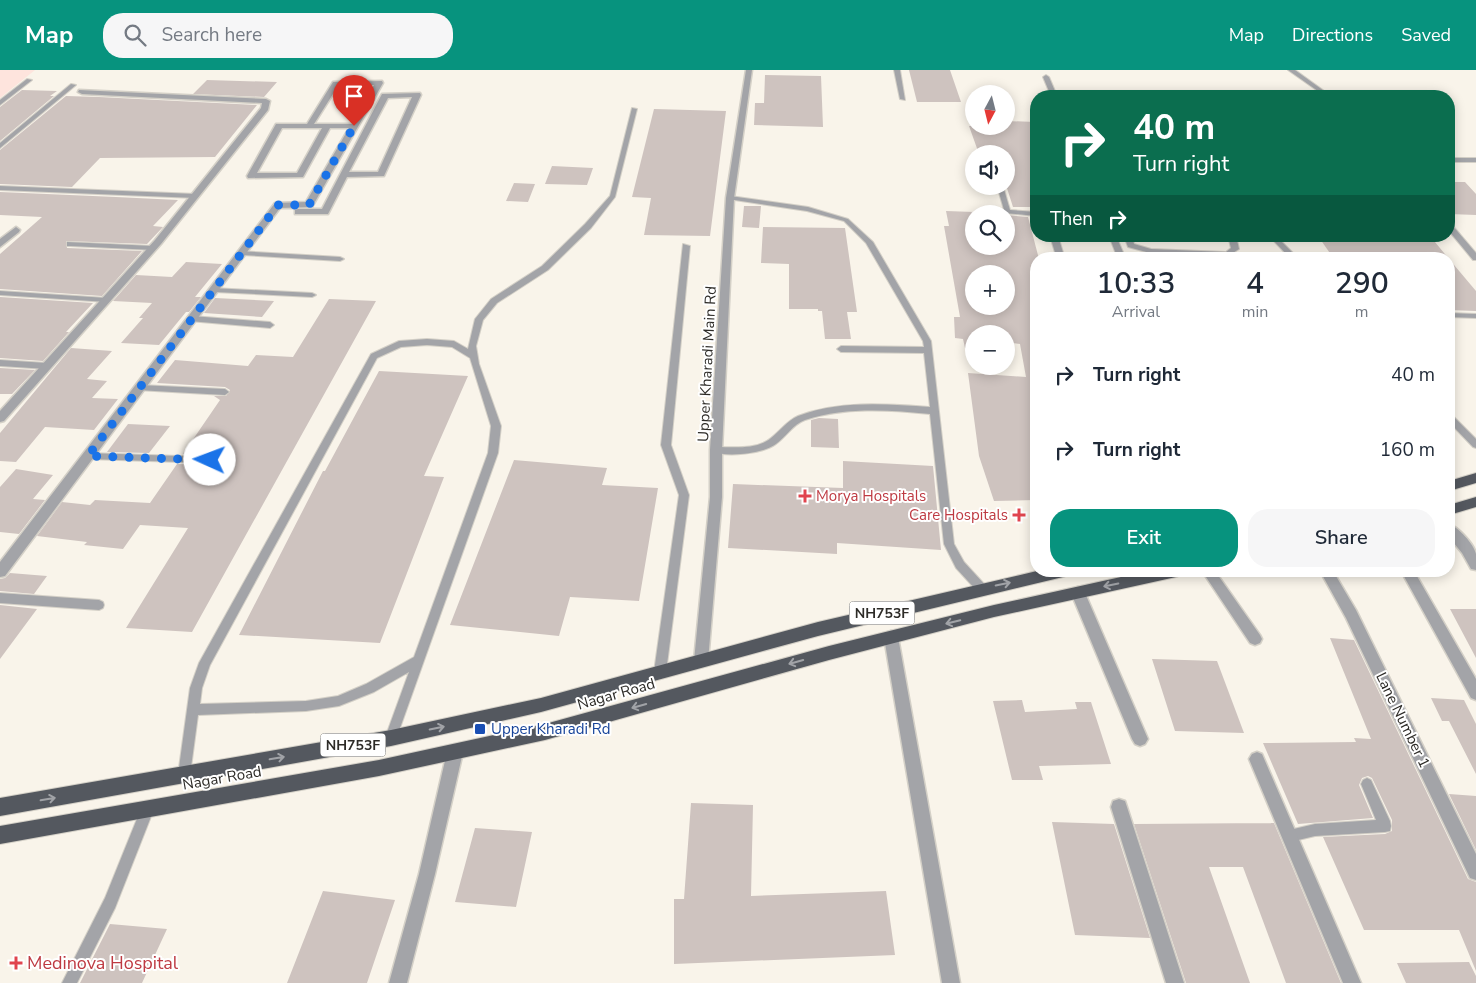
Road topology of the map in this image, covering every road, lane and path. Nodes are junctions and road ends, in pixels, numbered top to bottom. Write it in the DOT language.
graph roads {
  1 [pos="749,70"];
  2 [pos="897,70"];
  3 [pos="1292,70"];
  4 [pos="1046,77"];
  5 [pos="29,80"];
  6 [pos="73,86"];
  7 [pos="1051,90"];
  8 [pos="1320,90"];
  9 [pos="82,92"];
  10 [pos="903,99"];
  11 [pos="0,103"];
  12 [pos="634,109"];
  13 [pos="309,126"];
  14 [pos="327,126"];
  15 [pos="354,126"];
  16 [pos="0,146"];
  17 [pos="1455,160"];
  18 [pos="1476,160"];
  19 [pos="344,175"];
  20 [pos="0,188"];
  21 [pos="1002,195"];
  22 [pos="196,196"];
  23 [pos="730,198"];
  24 [pos="273,212"];
  25 [pos="1030,214"];
  26 [pos="16,230"];
  27 [pos="1455,234"];
  28 [pos="1130,242"];
  29 [pos="1278,242"];
  30 [pos="0,244"];
  31 [pos="70,244"];
  32 [pos="686,246"];
  33 [pos="153,248"];
  34 [pos="1176,252"];
  35 [pos="1288,252"];
  36 [pos="242,253"];
  37 [pos="340,258"];
  38 [pos="1476,258"];
  39 [pos="215,290"];
  40 [pos="0,293"];
  41 [pos="312,295"];
  42 [pos="107,300"];
  43 [pos="1455,315"];
  44 [pos="1476,316"];
  45 [pos="192,319"];
  46 [pos="270,325"];
  47 [pos="841,349"];
  48 [pos="928,350"];
  49 [pos="474,356"];
  50 [pos="0,364"];
  51 [pos="46,366"];
  52 [pos="140,388"];
  53 [pos="225,392"];
  54 [pos="935,411"];
  55 [pos="0,418"];
  56 [pos="1455,423"];
  57 [pos="1476,445"];
  58 [pos="716,450"];
  59 [pos="88,456"];
  60 [pos="210,460"];
  61 [pos="1476,478"];
  62 [pos="1455,484"];
  63 [pos="1476,502"];
  64 [pos="1455,508"];
  65 [pos="1455,536"];
  66 [pos="1476,565"];
  67 [pos="0,572"];
  68 [pos="1036,577"];
  69 [pos="1148,577"];
  70 [pos="1212,577"];
  71 [pos="1329,577"];
  72 [pos="1410,577"];
  73 [pos="982,589"];
  74 [pos="1078,592"];
  75 [pos="0,598"];
  76 [pos="99,605"];
  77 [pos="891,637"];
  78 [pos="1255,639"];
  79 [pos="419,660"];
  80 [pos="701,661"];
  81 [pos="660,672"];
  82 [pos="1476,693"];
  83 [pos="192,710"];
  84 [pos="391,738"];
  85 [pos="1140,739"];
  86 [pos="455,752"];
  87 [pos="1257,759"];
  88 [pos="184,775"];
  89 [pos="1367,784"];
  90 [pos="1120,807"];
  91 [pos="0,808"];
  92 [pos="148,809"];
  93 [pos="0,835"];
  94 [pos="1290,836"];
  95 [pos="1476,872"];
  96 [pos="68,983"];
  97 [pos="398,983"];
  98 [pos="952,983"];
  99 [pos="1175,983"];
  100 [pos="1352,983"];
  1 -- 23 [label="street, Upper Kharadi Main Rd"];
  2 -- 10 [label="lane"];
  3 -- 8 [label="lane"];
  4 -- 7 [label="lane"];
  5 -- 11 [label="lane"];
  6 -- 16 [label="lane"];
  9 -- 22 [label="street"];
  12 -- 49 [label="lane"];
  13 -- 14 [label="street"];
  13 -- 14 [label="street"];
  13 -- 15 [label="street"];
  14 -- 15 [label="street"];
  15 -- 24 [label="street"];
  17 -- 18 [label="lane"];
  19 -- 19 [label="street"];
  19 -- 24 [label="street"];
  20 -- 22 [label="lane"];
  21 -- 25 [label="lane"];
  22 -- 33 [label="street"];
  23 -- 48 [label="lane"];
  23 -- 58 [label="street, Upper Kharadi Main Rd"];
  24 -- 36 [label="street"];
  26 -- 30 [label="street"];
  27 -- 38 [label="lane"];
  28 -- 34 [label="lane"];
  29 -- 35 [label="lane"];
  31 -- 33 [label="lane"];
  32 -- 81 [label="lane"];
  33 -- 42 [label="street"];
  36 -- 37 [label="lane"];
  36 -- 39 [label="street"];
  39 -- 41 [label="lane"];
  39 -- 45 [label="street"];
  40 -- 42 [label="lane"];
  42 -- 51 [label="street"];
  43 -- 44 [label="lane"];
  45 -- 46 [label="lane"];
  45 -- 52 [label="street"];
  47 -- 48 [label="lane"];
  48 -- 54 [label="lane"];
  49 -- 79 [label="lane"];
  49 -- 83 [label="lane"];
  50 -- 51 [label="lane"];
  51 -- 55 [label="street"];
  52 -- 53 [label="lane"];
  52 -- 59 [label="street"];
  54 -- 58 [label="lane"];
  54 -- 73 [label="lane"];
  56 -- 57 [label="lane"];
  58 -- 80 [label="street, Upper Kharadi Main Rd"];
  59 -- 60 [label="lane"];
  59 -- 67 [label="street"];
  61 -- 62 [label="highway"];
  63 -- 64 [label="highway"];
  65 -- 66 [label="street"];
  73 -- 68 [label="highway, Nagar Road / NH753F, one-way"];
  69 -- 74 [label="highway, Nagar Road / NH753F, one-way"];
  70 -- 78 [label="street"];
  71 -- 95 [label="street, Lane Number 1"];
  72 -- 82 [label="street"];
  73 -- 80 [label="highway, Nagar Road / NH753F"];
  74 -- 77 [label="highway, Nagar Road / NH753F, one-way"];
  74 -- 85 [label="street"];
  75 -- 76 [label="lane"];
  77 -- 86 [label="highway, Nagar Road / NH753F, one-way"];
  77 -- 98 [label="street"];
  79 -- 83 [label="lane"];
  79 -- 84 [label="lane"];
  80 -- 81 [label="highway, Nagar Road / NH753F"];
  84 -- 81 [label="highway, Nagar Road / NH753F, one-way"];
  83 -- 88 [label="lane"];
  88 -- 84 [label="highway, Nagar Road / NH753F, one-way"];
  86 -- 92 [label="highway, Nagar Road / NH753F"];
  86 -- 97 [label="street"];
  87 -- 94 [label="street"];
  91 -- 88 [label="highway, Nagar Road / NH753F, one-way"];
  89 -- 94 [label="lane"];
  90 -- 99 [label="street"];
  92 -- 93 [label="highway, Nagar Road / NH753F"];
  92 -- 96 [label="lane"];
  94 -- 100 [label="street"];
}
